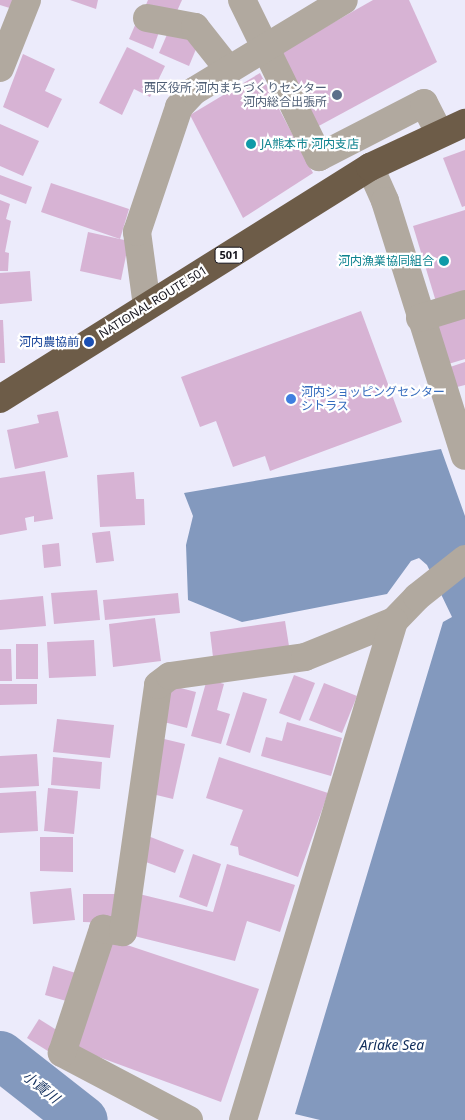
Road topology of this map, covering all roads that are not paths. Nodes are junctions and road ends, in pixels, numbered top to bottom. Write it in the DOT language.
graph roads {
  1 [pos="27,0"];
  2 [pos="242,0"];
  3 [pos="344,0"];
  4 [pos="148,18"];
  5 [pos="267,46"];
  6 [pos="0,68"];
  7 [pos="229,70"];
  8 [pos="465,123"];
  9 [pos="439,133"];
  10 [pos="370,167"];
  11 [pos="465,304"];
  12 [pos="148,306"];
  13 [pos="420,318"];
  14 [pos="0,399"];
  15 [pos="462,439"];
  16 [pos="465,559"];
  17 [pos="394,621"];
  18 [pos="189,1120"];
  19 [pos="242,1120"];
  1 -- 6 [label="street"];
  2 -- 5 [label="street"];
  3 -- 5 [label="street"];
  4 -- 7 [label="street"];
  5 -- 7 [label="street"];
  5 -- 9 [label="street"];
  7 -- 12 [label="street"];
  8 -- 9 [label="highway, NATIONAL ROUTE 501 / 501"];
  9 -- 10 [label="highway, NATIONAL ROUTE 501 / 501"];
  10 -- 12 [label="highway, NATIONAL ROUTE 501 / 501"];
  10 -- 13 [label="street"];
  11 -- 13 [label="street"];
  12 -- 14 [label="highway, NATIONAL ROUTE 501 / 501"];
  13 -- 15 [label="street"];
  16 -- 17 [label="street"];
  17 -- 18 [label="street"];
  17 -- 19 [label="street"];
}
